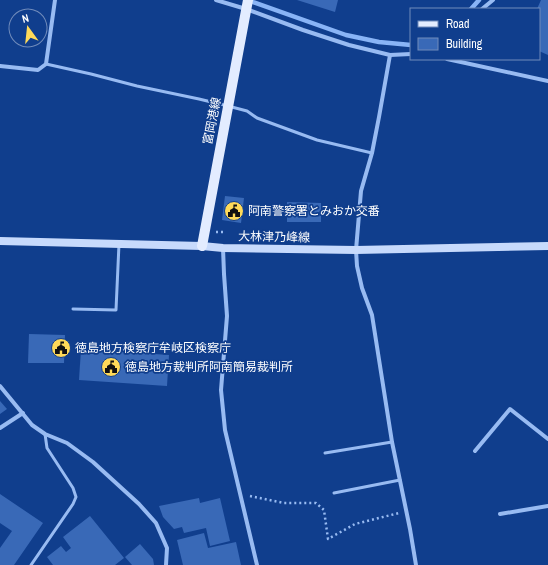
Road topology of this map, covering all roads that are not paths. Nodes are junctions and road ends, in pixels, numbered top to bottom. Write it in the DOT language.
graph roads {
  1 [pos="55,0"];
  2 [pos="216,0"];
  3 [pos="492,0"];
  4 [pos="247,5"];
  5 [pos="483,8"];
  6 [pos="410,54"];
  7 [pos="390,55"];
  8 [pos="452,60"];
  9 [pos="46,64"];
  10 [pos="0,66"];
  11 [pos="548,81"];
  12 [pos="228,106"];
  13 [pos="372,153"];
  14 [pos="0,241"];
  15 [pos="118,244"];
  16 [pos="202,246"];
  17 [pos="548,246"];
  18 [pos="223,248"];
  19 [pos="356,250"];
  20 [pos="73,310"];
  21 [pos="0,386"];
  22 [pos="23,413"];
  23 [pos="0,428"];
  24 [pos="45,434"];
  25 [pos="548,439"];
  26 [pos="392,442"];
  27 [pos="475,451"];
  28 [pos="325,452"];
  29 [pos="400,480"];
  30 [pos="334,493"];
  31 [pos="548,506"];
  32 [pos="500,514"];
  33 [pos="31,565"];
  34 [pos="166,565"];
  35 [pos="257,565"];
  36 [pos="416,565"];
  1 -- 9 [label="street"];
  2 -- 4 [label="street"];
  3 -- 5 [label="street"];
  4 -- 7 [label="street"];
  4 -- 12 [label="main road, 富岡港線"];
  6 -- 7 [label="street"];
  7 -- 13 [label="street"];
  8 -- 11 [label="street"];
  9 -- 10 [label="street"];
  9 -- 12 [label="lane"];
  12 -- 13 [label="lane"];
  12 -- 16 [label="main road, 富岡港線"];
  13 -- 19 [label="street"];
  14 -- 15 [label="main road, 大林津乃峰線"];
  15 -- 16 [label="main road, 大林津乃峰線"];
  15 -- 20 [label="lane"];
  16 -- 18 [label="main road, 大林津乃峰線"];
  17 -- 19 [label="main road, 大林津乃峰線"];
  18 -- 19 [label="main road, 大林津乃峰線"];
  18 -- 35 [label="street"];
  19 -- 26 [label="street"];
  21 -- 22 [label="street"];
  22 -- 23 [label="street"];
  22 -- 24 [label="street"];
  24 -- 33 [label="lane"];
  24 -- 34 [label="street"];
  25 -- 27 [label="street"];
  26 -- 28 [label="lane"];
  26 -- 29 [label="street"];
  29 -- 30 [label="lane"];
  29 -- 36 [label="street"];
  31 -- 32 [label="street"];
}
